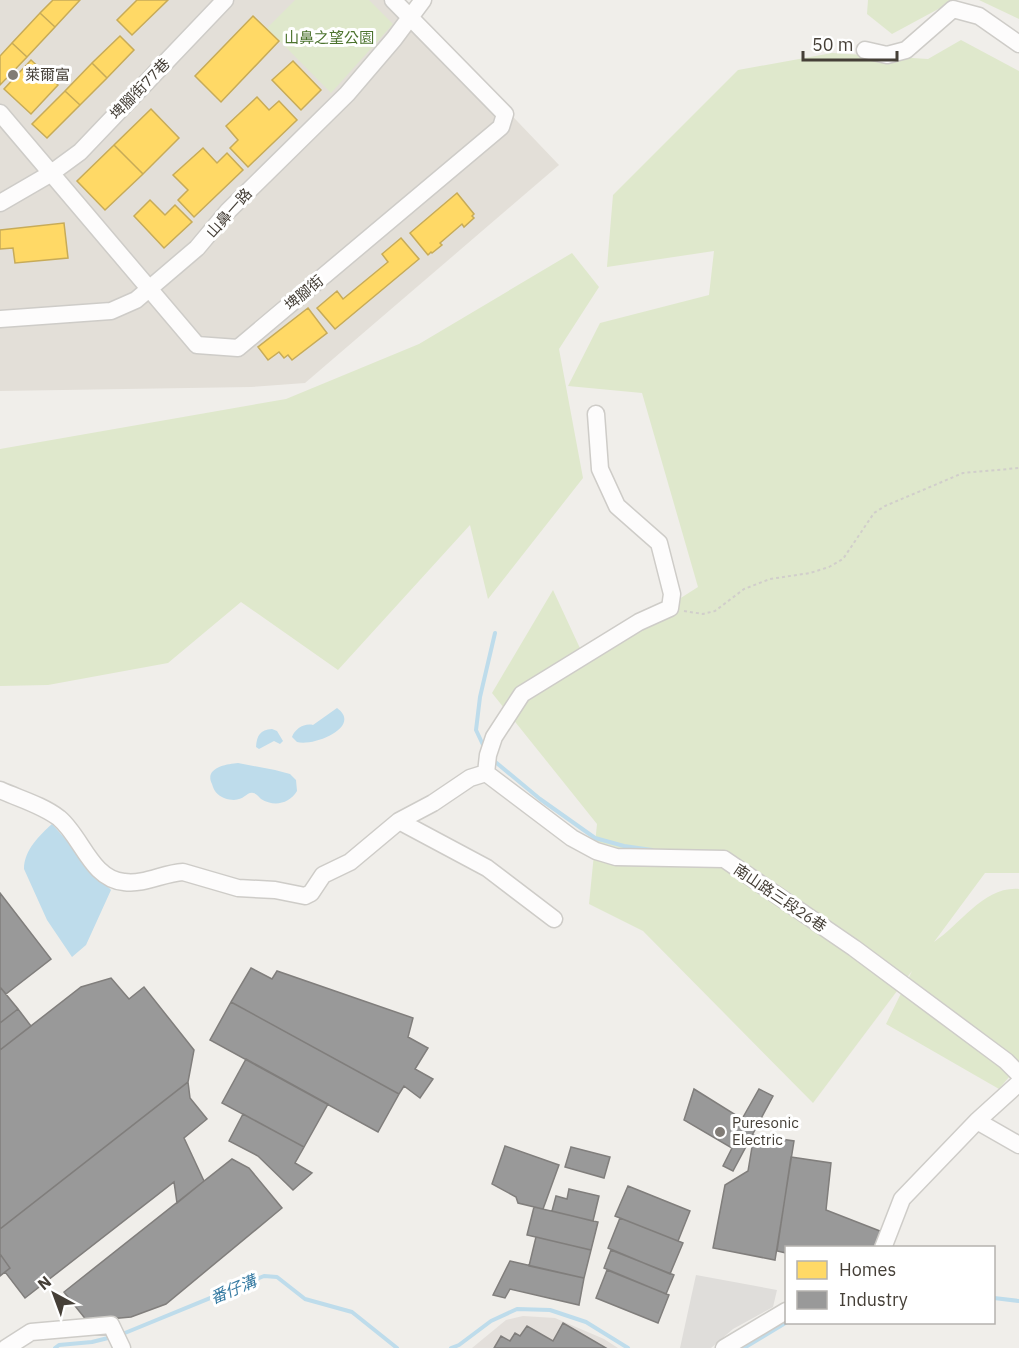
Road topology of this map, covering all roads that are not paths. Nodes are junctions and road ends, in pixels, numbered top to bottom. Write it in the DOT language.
graph roads {
  1 [pos="225,0"];
  2 [pos="393,0"];
  3 [pos="423,0"];
  4 [pos="410,17"];
  5 [pos="1019,44"];
  6 [pos="865,50"];
  7 [pos="0,113"];
  8 [pos="50,174"];
  9 [pos="0,203"];
  10 [pos="150,289"];
  11 [pos="0,319"];
  12 [pos="596,414"];
  13 [pos="486,772"];
  14 [pos="0,790"];
  15 [pos="399,821"];
  16 [pos="554,918"];
  17 [pos="1019,1074"];
  18 [pos="1019,1083"];
  19 [pos="977,1121"];
  20 [pos="1019,1146"];
  21 [pos="884,1246"];
  22 [pos="785,1312"];
  23 [pos="6,1348"];
  24 [pos="122,1348"];
  25 [pos="724,1348"];
  1 -- 8 [label="street, 埤腳街77巷"];
  2 -- 4 [label="street, 埤腳街"];
  3 -- 4 [label="street, 山鼻一路"];
  4 -- 10 [label="street, 山鼻一路"];
  4 -- 10 [label="street, 埤腳街"];
  5 -- 6 [label="street"];
  7 -- 8 [label="street, 埤腳街"];
  8 -- 9 [label="street, 埤腳街77巷"];
  8 -- 10 [label="street, 埤腳街"];
  10 -- 11 [label="street, 山鼻一路"];
  12 -- 13 [label="street"];
  13 -- 15 [label="street"];
  13 -- 17 [label="street, 南山路三段26巷"];
  14 -- 15 [label="street"];
  15 -- 16 [label="street"];
  18 -- 19 [label="street"];
  19 -- 20 [label="street"];
  19 -- 21 [label="street"];
  22 -- 25 [label="street"];
  23 -- 24 [label="street"];
}
